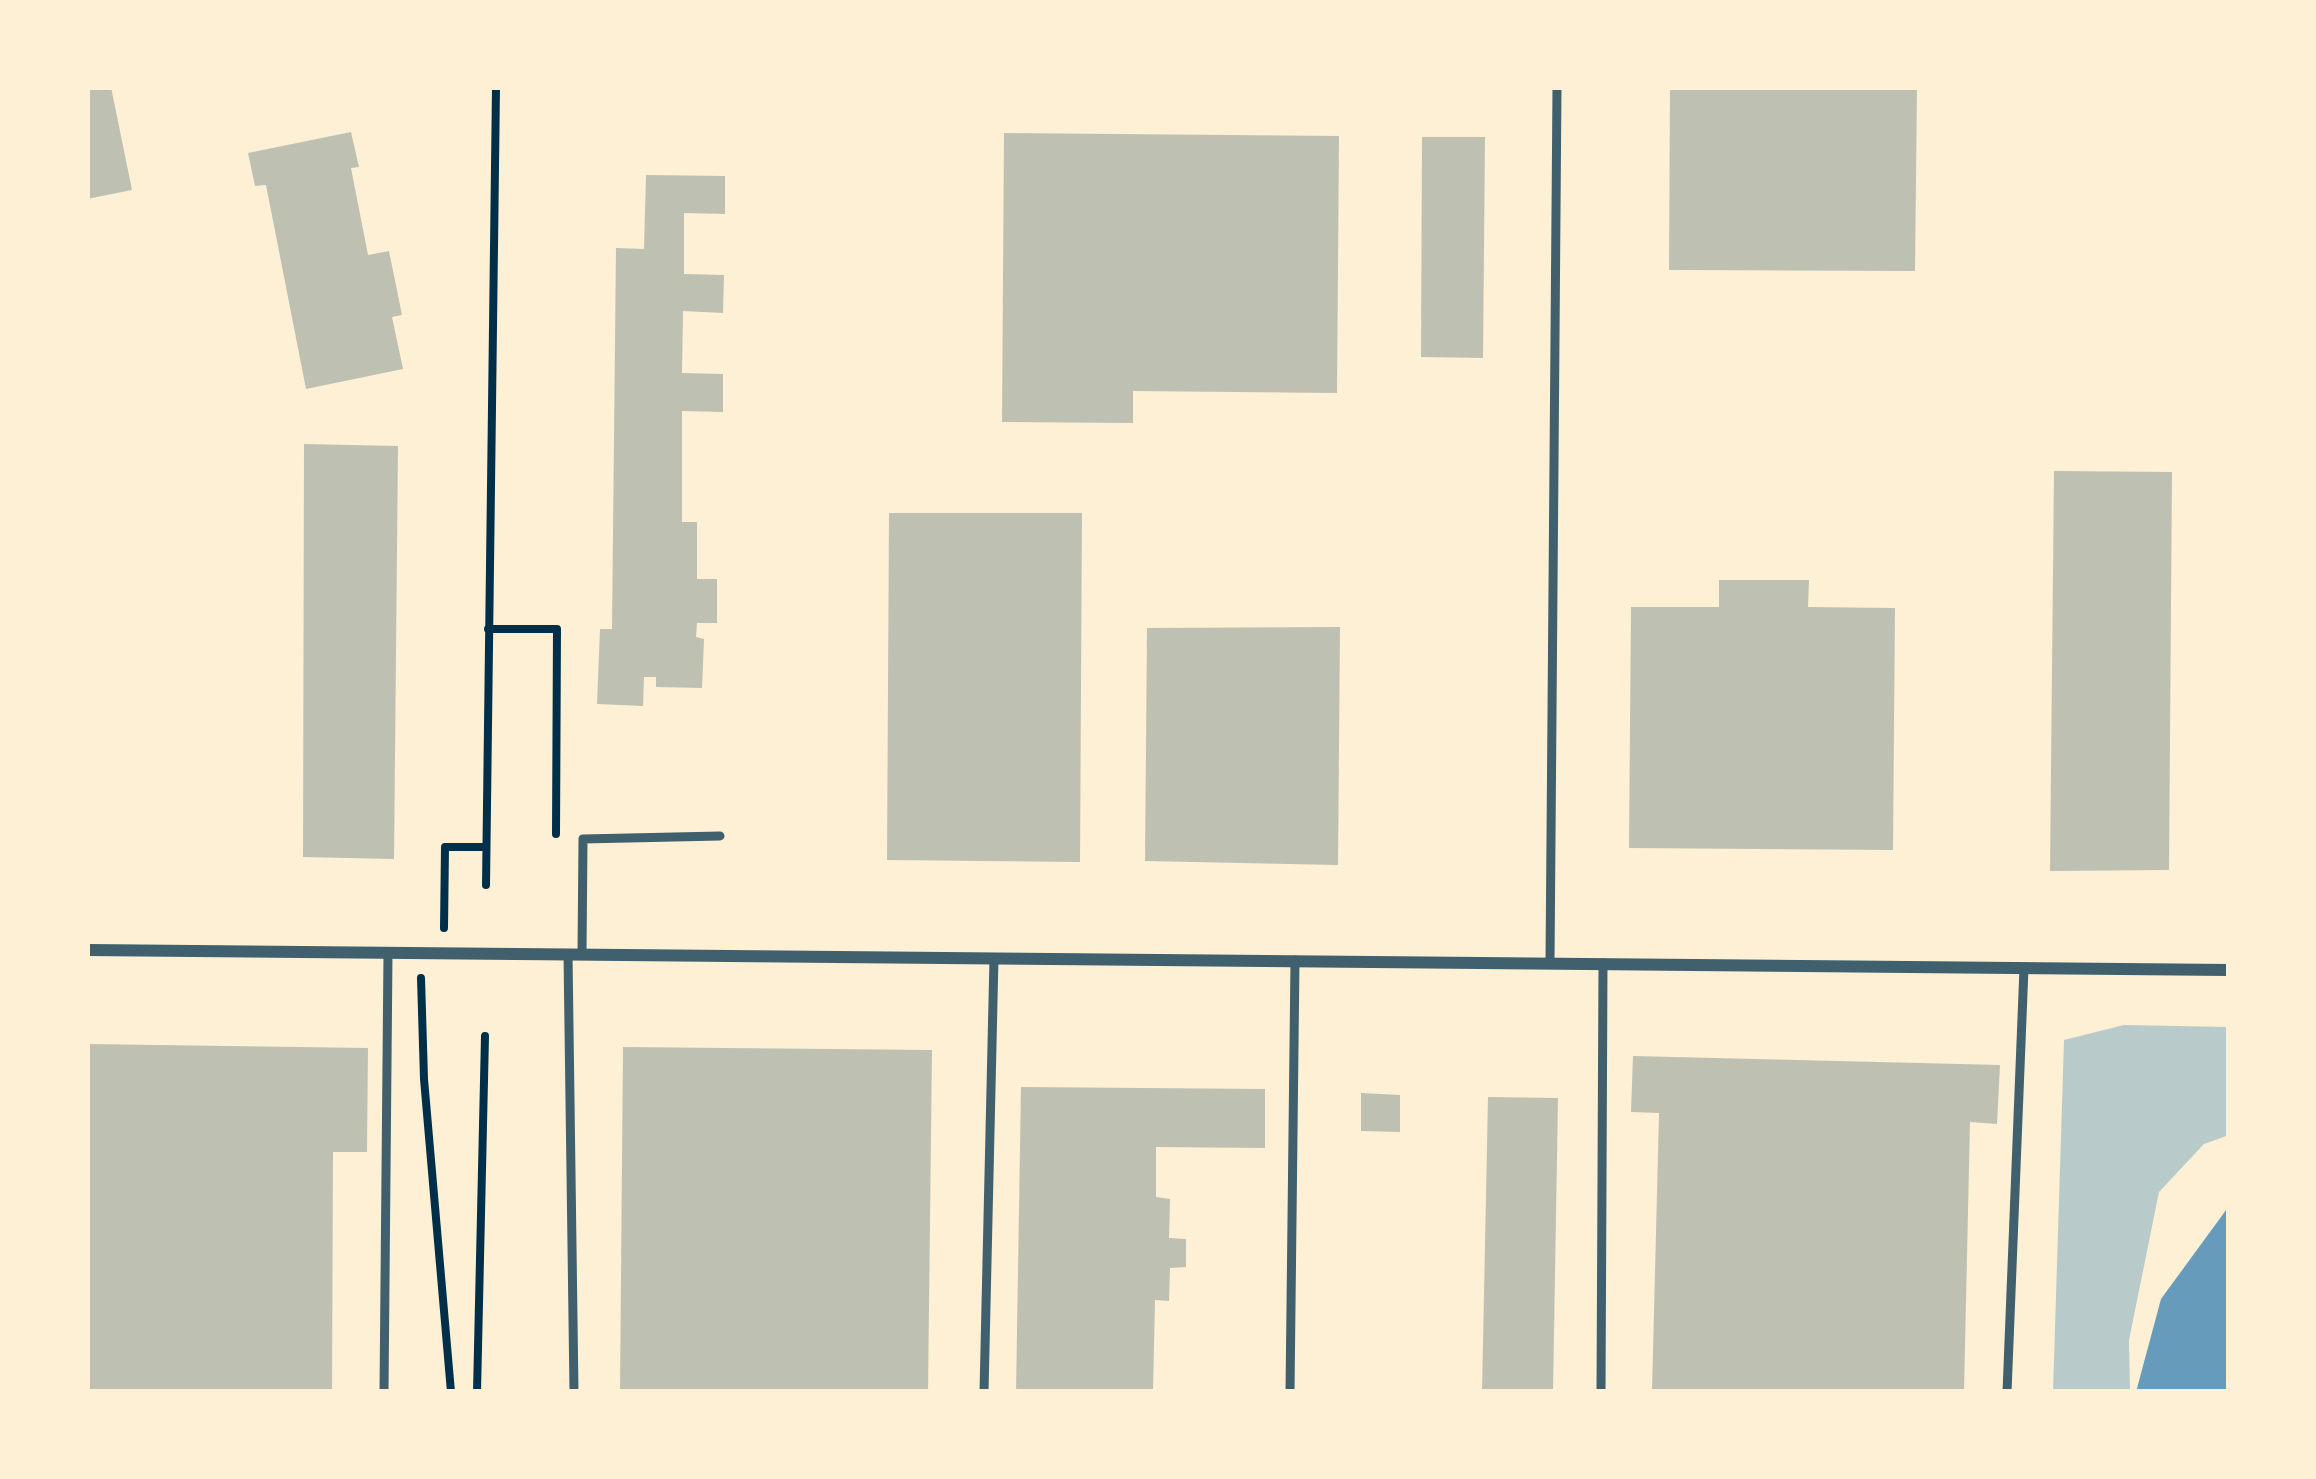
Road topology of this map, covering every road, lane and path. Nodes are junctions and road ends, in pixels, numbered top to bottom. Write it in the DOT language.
graph roads {
  1 [pos="496,87"];
  2 [pos="1558,87"];
  3 [pos="488,629"];
  4 [pos="720,836"];
  5 [pos="556,838"];
  6 [pos="486,848"];
  7 [pos="486,885"];
  8 [pos="87,950"];
  9 [pos="388,953"];
  10 [pos="420,953"];
  11 [pos="444,953"];
  12 [pos="575,954"];
  13 [pos="994,958"];
  14 [pos="1295,961"];
  15 [pos="1550,962"];
  16 [pos="1603,963"];
  17 [pos="2024,968"];
  18 [pos="2229,970"];
  19 [pos="485,1036"];
  20 [pos="384,1392"];
  21 [pos="451,1392"];
  22 [pos="477,1392"];
  23 [pos="574,1392"];
  24 [pos="984,1392"];
  25 [pos="1290,1392"];
  26 [pos="1600,1392"];
  27 [pos="2007,1392"];
  1 -- 3 [label="path"];
  2 -- 15 [label="lane"];
  3 -- 5 [label="path"];
  3 -- 6 [label="path"];
  4 -- 12 [label="lane"];
  6 -- 7 [label="path"];
  6 -- 11 [label="path"];
  8 -- 9 [label="street"];
  9 -- 10 [label="street"];
  9 -- 20 [label="lane"];
  10 -- 11 [label="street"];
  10 -- 21 [label="path"];
  11 -- 12 [label="street"];
  12 -- 13 [label="street"];
  12 -- 23 [label="lane"];
  13 -- 14 [label="street"];
  13 -- 24 [label="lane"];
  14 -- 15 [label="street"];
  14 -- 25 [label="lane"];
  15 -- 16 [label="street"];
  16 -- 17 [label="street"];
  16 -- 26 [label="lane"];
  17 -- 18 [label="street"];
  17 -- 27 [label="lane"];
  19 -- 22 [label="path"];
}
